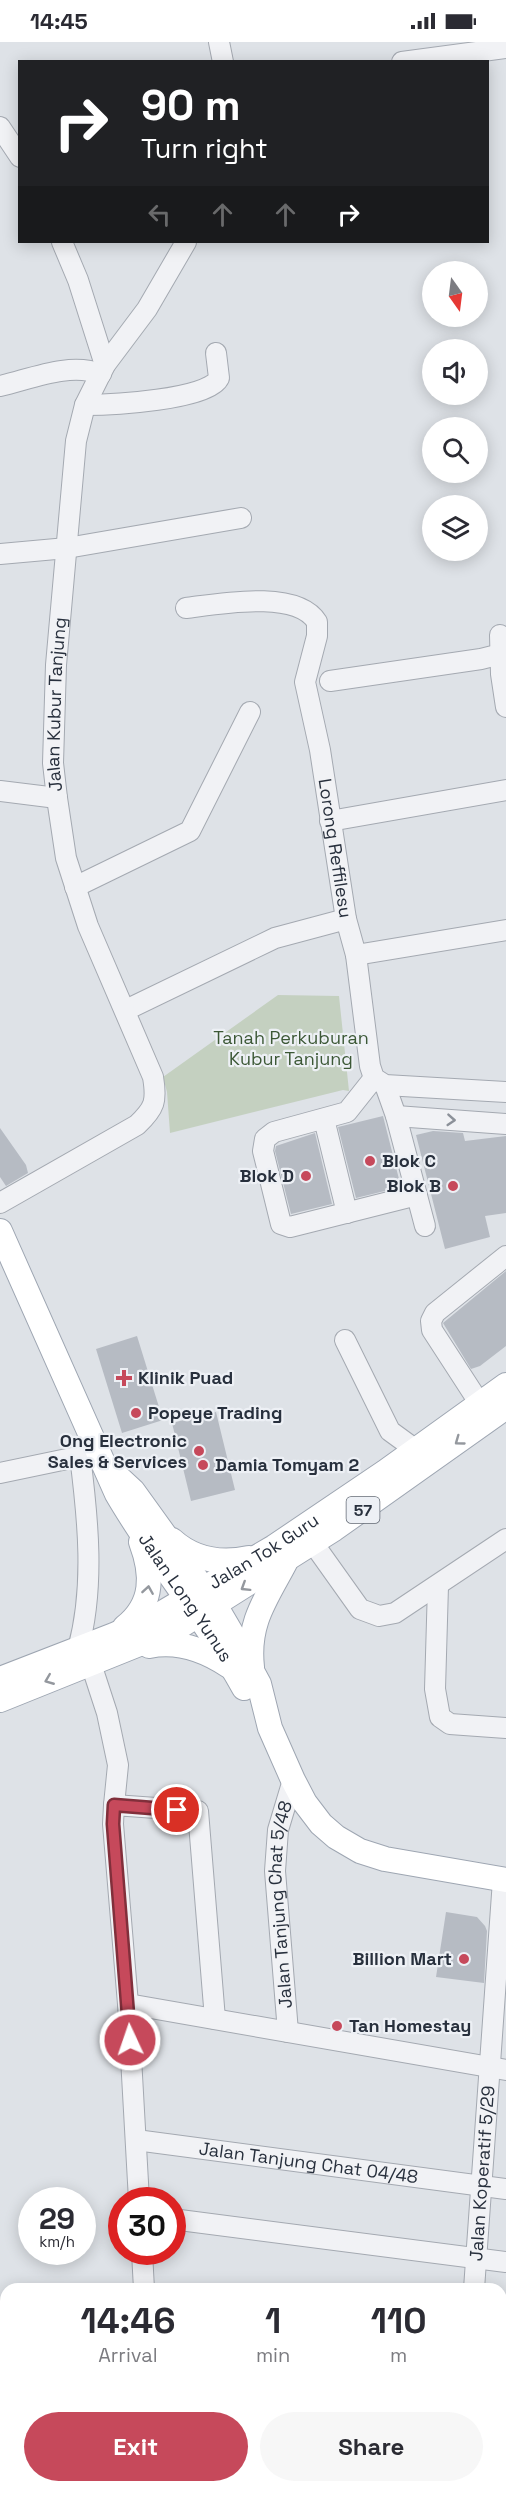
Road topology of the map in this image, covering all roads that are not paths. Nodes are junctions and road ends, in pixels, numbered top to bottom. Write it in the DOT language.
graph roads {
  1 [pos="219,42"];
  2 [pos="506,48"];
  3 [pos="222,60"];
  4 [pos="417,60"];
  5 [pos="0,127"];
  6 [pos="18,154"];
  7 [pos="62,243"];
  8 [pos="185,243"];
  9 [pos="216,353"];
  10 [pos="103,370"];
  11 [pos="0,386"];
  12 [pos="85,405"];
  13 [pos="241,518"];
  14 [pos="67,548"];
  15 [pos="0,554"];
  16 [pos="186,608"];
  17 [pos="330,681"];
  18 [pos="506,707"];
  19 [pos="250,712"];
  20 [pos="506,790"];
  21 [pos="0,791"];
  22 [pos="57,798"];
  23 [pos="330,821"];
  24 [pos="75,887"];
  25 [pos="346,919"];
  26 [pos="506,930"];
  27 [pos="356,955"];
  28 [pos="126,1010"];
  29 [pos="380,1082"];
  30 [pos="506,1092"];
  31 [pos="396,1116"];
  32 [pos="324,1119"];
  33 [pos="506,1124"];
  34 [pos="417,1195"];
  35 [pos="0,1203"];
  36 [pos="347,1213"];
  37 [pos="425,1226"];
  38 [pos="0,1231"];
  39 [pos="506,1256"];
  40 [pos="345,1340"];
  41 [pos="506,1385"];
  42 [pos="480,1404"];
  43 [pos="506,1407"];
  44 [pos="416,1450"];
  45 [pos="96,1458"];
  46 [pos="0,1473"];
  47 [pos="143,1521"];
  48 [pos="506,1539"];
  49 [pos="313,1544"];
  50 [pos="280,1554"];
  51 [pos="438,1586"];
  52 [pos="201,1602"];
  53 [pos="119,1643"];
  54 [pos="85,1656"];
  55 [pos="243,1671"];
  56 [pos="0,1679"];
  57 [pos="0,1700"];
  58 [pos="506,1728"];
  59 [pos="293,1780"];
  60 [pos="114,1805"];
  61 [pos="504,1880"];
  62 [pos="503,1905"];
  63 [pos="500,1993"];
  64 [pos="128,2004"];
  65 [pos="215,2019"];
  66 [pos="288,2032"];
  67 [pos="498,2069"];
  68 [pos="136,2140"];
  69 [pos="481,2186"];
  70 [pos="138,2187"];
  71 [pos="506,2189"];
  72 [pos="186,2221"];
  73 [pos="476,2259"];
  74 [pos="506,2262"];
  75 [pos="143,2265"];
  76 [pos="144,2283"];
  77 [pos="474,2283"];
  1 -- 3 [label="street"];
  2 -- 4 [label="street"];
  5 -- 6 [label="street"];
  7 -- 10 [label="street"];
  8 -- 10 [label="street, Jalan Kubur Tanjung"];
  9 -- 12 [label="street"];
  10 -- 11 [label="street"];
  10 -- 12 [label="street, Jalan Kubur Tanjung"];
  12 -- 14 [label="street, Jalan Kubur Tanjung"];
  13 -- 14 [label="street"];
  14 -- 15 [label="street"];
  14 -- 22 [label="street, Jalan Kubur Tanjung"];
  16 -- 23 [label="street, Lorong Reffilesu"];
  17 -- 18 [label="street"];
  19 -- 24 [label="street"];
  20 -- 23 [label="street"];
  21 -- 22 [label="street"];
  22 -- 24 [label="street, Jalan Kubur Tanjung"];
  23 -- 25 [label="street, Lorong Reffilesu"];
  24 -- 28 [label="street, Jalan Kubur Tanjung"];
  25 -- 27 [label="street, Lorong Reffilesu"];
  25 -- 28 [label="street"];
  26 -- 27 [label="street"];
  27 -- 29 [label="street, Lorong Reffilesu"];
  28 -- 35 [label="street, Jalan Kubur Tanjung"];
  29 -- 30 [label="street"];
  29 -- 31 [label="street, Lorong Reffilesu"];
  29 -- 32 [label="street"];
  31 -- 33 [label="street, one-way"];
  31 -- 34 [label="street, Lorong Reffilesu"];
  32 -- 36 [label="street"];
  32 -- 36 [label="street"];
  34 -- 36 [label="street"];
  34 -- 37 [label="street, Lorong Reffilesu"];
  38 -- 45 [label="main road, Jalan Long Yunus"];
  39 -- 42 [label="street"];
  40 -- 44 [label="street"];
  41 -- 42 [label="main road, Jalan Tok Guru / 57"];
  42 -- 44 [label="main road, Jalan Tok Guru / 57"];
  43 -- 49 [label="main road, Jalan Tok Guru / 57, one-way"];
  44 -- 50 [label="main road, Jalan Tok Guru / 57"];
  45 -- 46 [label="street"];
  45 -- 47 [label="main road, Jalan Long Yunus"];
  45 -- 54 [label="street"];
  47 -- 50 [label="main road"];
  47 -- 52 [label="main road, Jalan Long Yunus"];
  53 -- 47 [label="main road, one-way"];
  48 -- 51 [label="street"];
  49 -- 50 [label="main road, Jalan Tok Guru / 57"];
  49 -- 51 [label="street"];
  50 -- 52 [label="main road, Jalan Tok Guru / 57"];
  50 -- 55 [label="main road"];
  51 -- 58 [label="street"];
  52 -- 53 [label="main road, Jalan Tok Guru / 57"];
  52 -- 55 [label="main road, Jalan Long Yunus"];
  53 -- 54 [label="main road, Jalan Tok Guru / 57"];
  53 -- 55 [label="main road"];
  54 -- 56 [label="main road, Jalan Tok Guru / 57"];
  54 -- 57 [label="main road, Jalan Tok Guru / 57, one-way"];
  54 -- 60 [label="street"];
  55 -- 59 [label="main road, Jalan Long Yunus"];
  59 -- 61 [label="main road, Jalan Long Yunus"];
  59 -- 66 [label="street, Jalan Tanjung Chat 5/48"];
  60 -- 64 [label="street"];
  60 -- 65 [label="street"];
  61 -- 62 [label="street, Jalan Koperatif 5/29"];
  62 -- 63 [label="street, Jalan Koperatif 5/29"];
  63 -- 67 [label="street, Jalan Koperatif 5/29"];
  64 -- 65 [label="street"];
  64 -- 68 [label="street"];
  65 -- 66 [label="street"];
  66 -- 67 [label="street"];
  67 -- 69 [label="street, Jalan Koperatif 5/29"];
  68 -- 69 [label="street, Jalan Tanjung Chat 04/48"];
  68 -- 70 [label="street"];
  69 -- 71 [label="street, Jalan Tanjung Chat 04/48"];
  69 -- 73 [label="street, Jalan Koperatif 5/29"];
  72 -- 73 [label="street"];
  73 -- 74 [label="street"];
  73 -- 77 [label="street, Jalan Koperatif 5/29"];
  75 -- 76 [label="street"];
}
